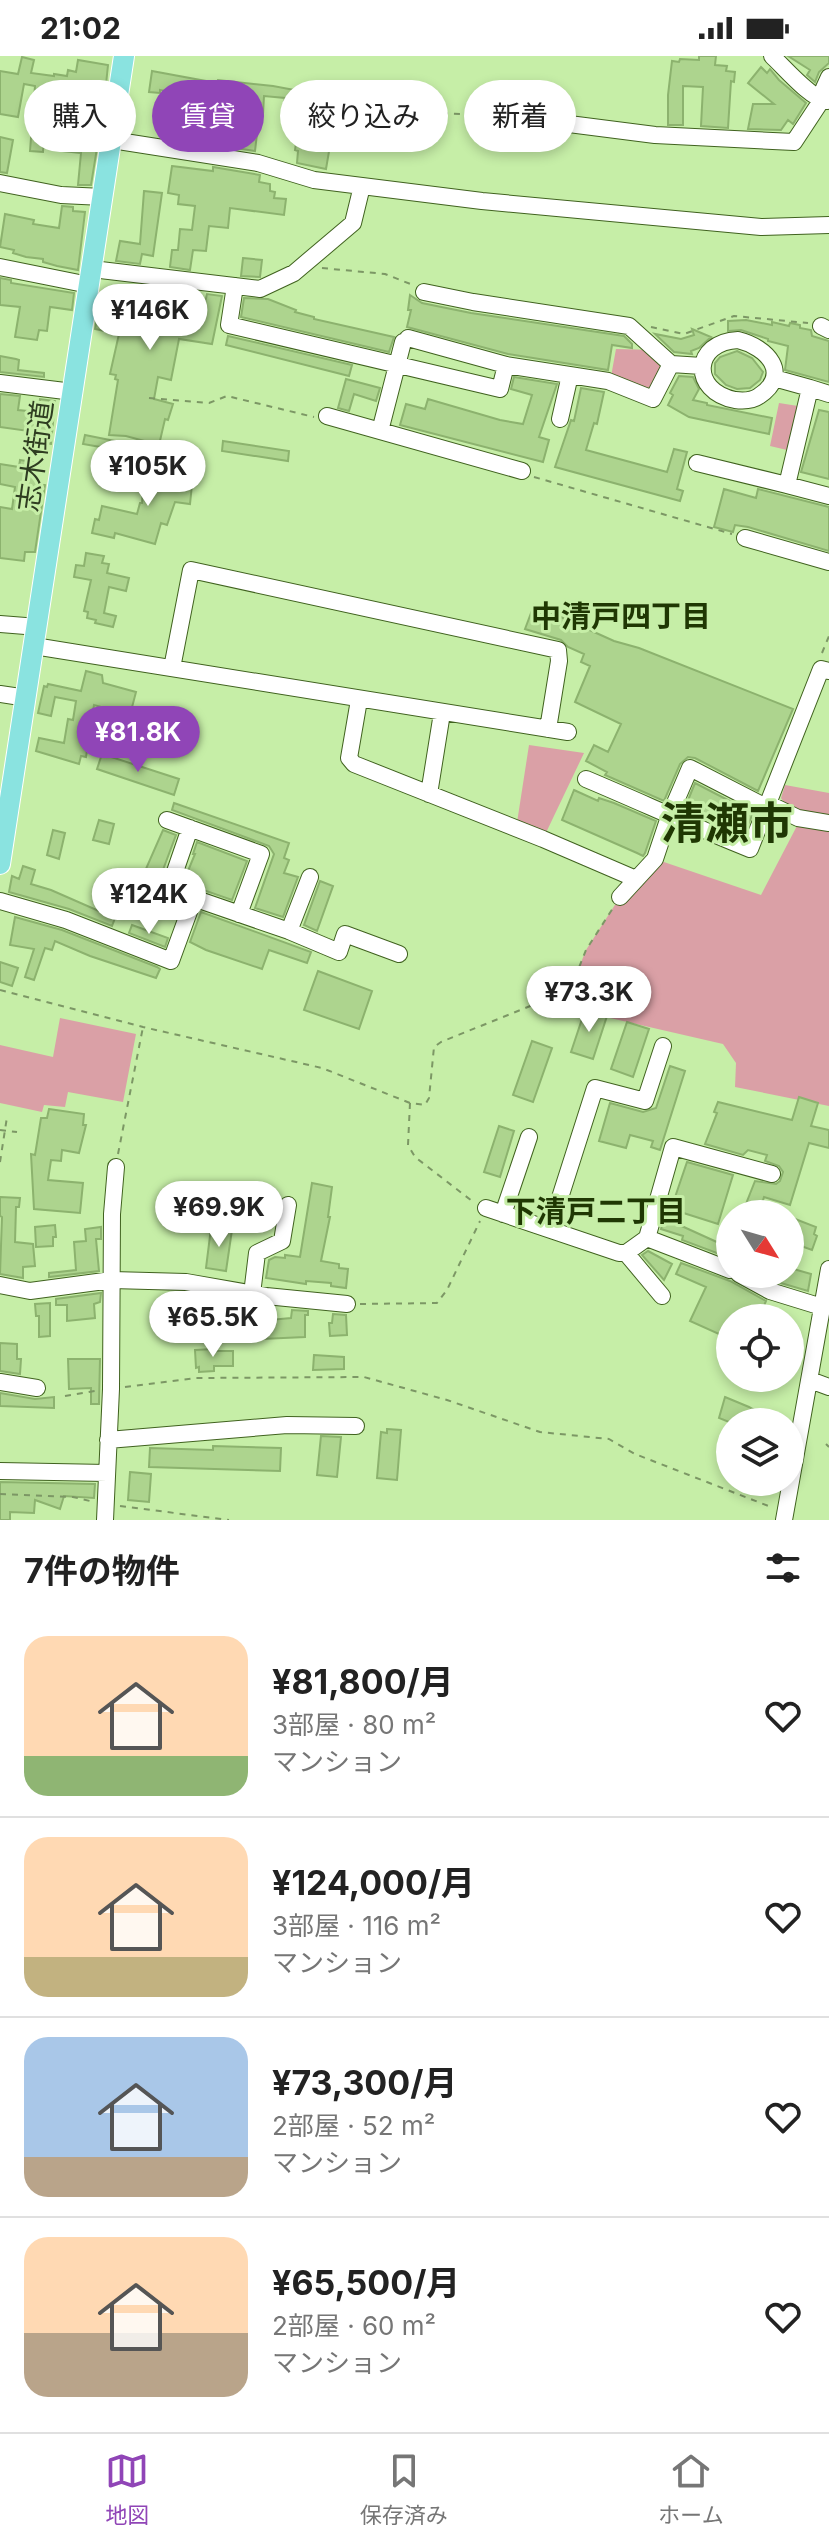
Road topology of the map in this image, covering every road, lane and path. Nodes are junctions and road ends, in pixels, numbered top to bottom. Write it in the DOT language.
graph roads {
  1 [pos="124,56"];
  2 [pos="772,56"];
  3 [pos="829,77"];
  4 [pos="121,80"];
  5 [pos="825,101"];
  6 [pos="576,125"];
  7 [pos="136,144"];
  8 [pos="110,152"];
  9 [pos="0,183"];
  10 [pos="362,186"];
  11 [pos="103,197"];
  12 [pos="829,225"];
  13 [pos="2,262"];
  14 [pos="302,267"];
  15 [pos="90,277"];
  16 [pos="235,286"];
  17 [pos="424,292"];
  18 [pos="825,328"];
  19 [pos="634,329"];
  20 [pos="398,364"];
  21 [pos="671,364"];
  22 [pos="506,365"];
  23 [pos="702,366"];
  24 [pos="570,375"];
  25 [pos="774,378"];
  26 [pos="0,383"];
  27 [pos="810,388"];
  28 [pos="73,392"];
  29 [pos="829,394"];
  30 [pos="149,398"];
  31 [pos="327,416"];
  32 [pos="560,419"];
  33 [pos="380,431"];
  34 [pos="697,463"];
  35 [pos="522,471"];
  36 [pos="787,485"];
  37 [pos="829,496"];
  38 [pos="745,538"];
  39 [pos="829,562"];
  40 [pos="0,624"];
  41 [pos="829,636"];
  42 [pos="36,637"];
  43 [pos="172,668"];
  44 [pos="825,670"];
  45 [pos="0,694"];
  46 [pos="27,698"];
  47 [pos="359,700"];
  48 [pos="442,713"];
  49 [pos="548,729"];
  50 [pos="568,732"];
  51 [pos="586,779"];
  52 [pos="429,794"];
  53 [pos="769,804"];
  54 [pos="669,817"];
  55 [pos="167,820"];
  56 [pos="4,821"];
  57 [pos="829,823"];
  58 [pos="190,828"];
  59 [pos="0,864"];
  60 [pos="310,877"];
  61 [pos="636,879"];
  62 [pos="147,882"];
  63 [pos="169,889"];
  64 [pos="620,897"];
  65 [pos="194,898"];
  66 [pos="0,901"];
  67 [pos="239,914"];
  68 [pos="289,931"];
  69 [pos="399,954"];
  70 [pos="0,990"];
  71 [pos="143,1027"];
  72 [pos="663,1046"];
  73 [pos="410,1103"];
  74 [pos="7,1117"];
  75 [pos="0,1130"];
  76 [pos="5,1131"];
  77 [pos="17,1132"];
  78 [pos="529,1137"];
  79 [pos="0,1162"];
  80 [pos="116,1167"];
  81 [pos="772,1174"];
  82 [pos="288,1205"];
  83 [pos="486,1208"];
  84 [pos="503,1214"];
  85 [pos="550,1229"];
  86 [pos="647,1238"];
  87 [pos="626,1253"];
  88 [pos="716,1265"];
  89 [pos="829,1269"];
  90 [pos="112,1280"];
  91 [pos="0,1285"];
  92 [pos="765,1288"];
  93 [pos="252,1294"];
  94 [pos="662,1296"];
  95 [pos="347,1304"];
  96 [pos="822,1307"];
  97 [pos="810,1380"];
  98 [pos="0,1382"];
  99 [pos="829,1387"];
  100 [pos="37,1388"];
  101 [pos="111,1389"];
  102 [pos="65,1396"];
  103 [pos="356,1426"];
  104 [pos="108,1440"];
  105 [pos="0,1471"];
  106 [pos="107,1473"];
  107 [pos="0,1494"];
  108 [pos="106,1512"];
  109 [pos="779,1514"];
  110 [pos="229,1520"];
  1 -- 4 [label="main road, 志木街道"];
  2 -- 5 [label="street"];
  3 -- 5 [label="street"];
  5 -- 6 [label="street"];
  7 -- 10 [label="street"];
  8 -- 11 [label="main road, 志木街道"];
  9 -- 11 [label="street"];
  10 -- 12 [label="street"];
  10 -- 14 [label="street"];
  11 -- 15 [label="main road, 志木街道"];
  13 -- 15 [label="street"];
  14 -- 16 [label="street"];
  14 -- 17 [label="path"];
  15 -- 16 [label="street"];
  15 -- 28 [label="main road, 志木街道"];
  16 -- 20 [label="street"];
  17 -- 19 [label="street"];
  18 -- 19 [label="path"];
  19 -- 21 [label="street"];
  20 -- 22 [label="street"];
  20 -- 22 [label="street"];
  20 -- 33 [label="street"];
  21 -- 23 [label="street"];
  21 -- 24 [label="street"];
  22 -- 24 [label="street"];
  23 -- 25 [label="street"];
  23 -- 25 [label="street"];
  24 -- 32 [label="street"];
  25 -- 27 [label="street"];
  26 -- 28 [label="street"];
  27 -- 29 [label="street"];
  27 -- 36 [label="street"];
  28 -- 42 [label="main road, 志木街道"];
  30 -- 31 [label="path"];
  31 -- 33 [label="street"];
  33 -- 35 [label="street"];
  34 -- 36 [label="street"];
  35 -- 38 [label="path"];
  36 -- 37 [label="street"];
  38 -- 39 [label="street"];
  40 -- 42 [label="street"];
  41 -- 44 [label="path"];
  42 -- 43 [label="street"];
  42 -- 46 [label="main road, 志木街道"];
  43 -- 47 [label="street"];
  43 -- 49 [label="street"];
  44 -- 53 [label="street"];
  45 -- 46 [label="street"];
  46 -- 56 [label="main road, 志木街道"];
  47 -- 48 [label="street"];
  47 -- 52 [label="street"];
  48 -- 49 [label="street"];
  48 -- 52 [label="street"];
  49 -- 50 [label="street"];
  51 -- 54 [label="street"];
  52 -- 61 [label="street"];
  53 -- 54 [label="street"];
  53 -- 54 [label="street"];
  53 -- 57 [label="street"];
  54 -- 61 [label="street"];
  55 -- 58 [label="street"];
  56 -- 59 [label="main road, 志木街道"];
  58 -- 63 [label="street"];
  58 -- 67 [label="street"];
  60 -- 68 [label="street"];
  61 -- 64 [label="street"];
  62 -- 63 [label="street"];
  63 -- 65 [label="street"];
  64 -- 73 [label="path"];
  65 -- 66 [label="street"];
  65 -- 67 [label="street"];
  67 -- 68 [label="street"];
  68 -- 69 [label="street"];
  70 -- 71 [label="path"];
  71 -- 73 [label="path"];
  71 -- 80 [label="path"];
  72 -- 85 [label="street"];
  73 -- 83 [label="path"];
  74 -- 76 [label="path"];
  75 -- 76 [label="path"];
  76 -- 77 [label="path"];
  76 -- 79 [label="path"];
  78 -- 84 [label="street"];
  80 -- 90 [label="street"];
  81 -- 86 [label="street"];
  82 -- 93 [label="street"];
  83 -- 84 [label="street"];
  83 -- 95 [label="path"];
  84 -- 85 [label="street"];
  85 -- 87 [label="street"];
  86 -- 87 [label="street"];
  86 -- 88 [label="street"];
  87 -- 94 [label="street"];
  89 -- 96 [label="street"];
  90 -- 91 [label="street"];
  90 -- 93 [label="street"];
  90 -- 101 [label="street"];
  92 -- 96 [label="street"];
  93 -- 95 [label="street"];
  96 -- 97 [label="street"];
  97 -- 99 [label="street"];
  97 -- 109 [label="street"];
  98 -- 100 [label="street"];
  101 -- 102 [label="path"];
  101 -- 104 [label="street"];
  101 -- 109 [label="path"];
  103 -- 104 [label="street"];
  104 -- 106 [label="street"];
  105 -- 106 [label="street"];
  106 -- 108 [label="street"];
  107 -- 108 [label="path"];
  108 -- 110 [label="path"];
}
